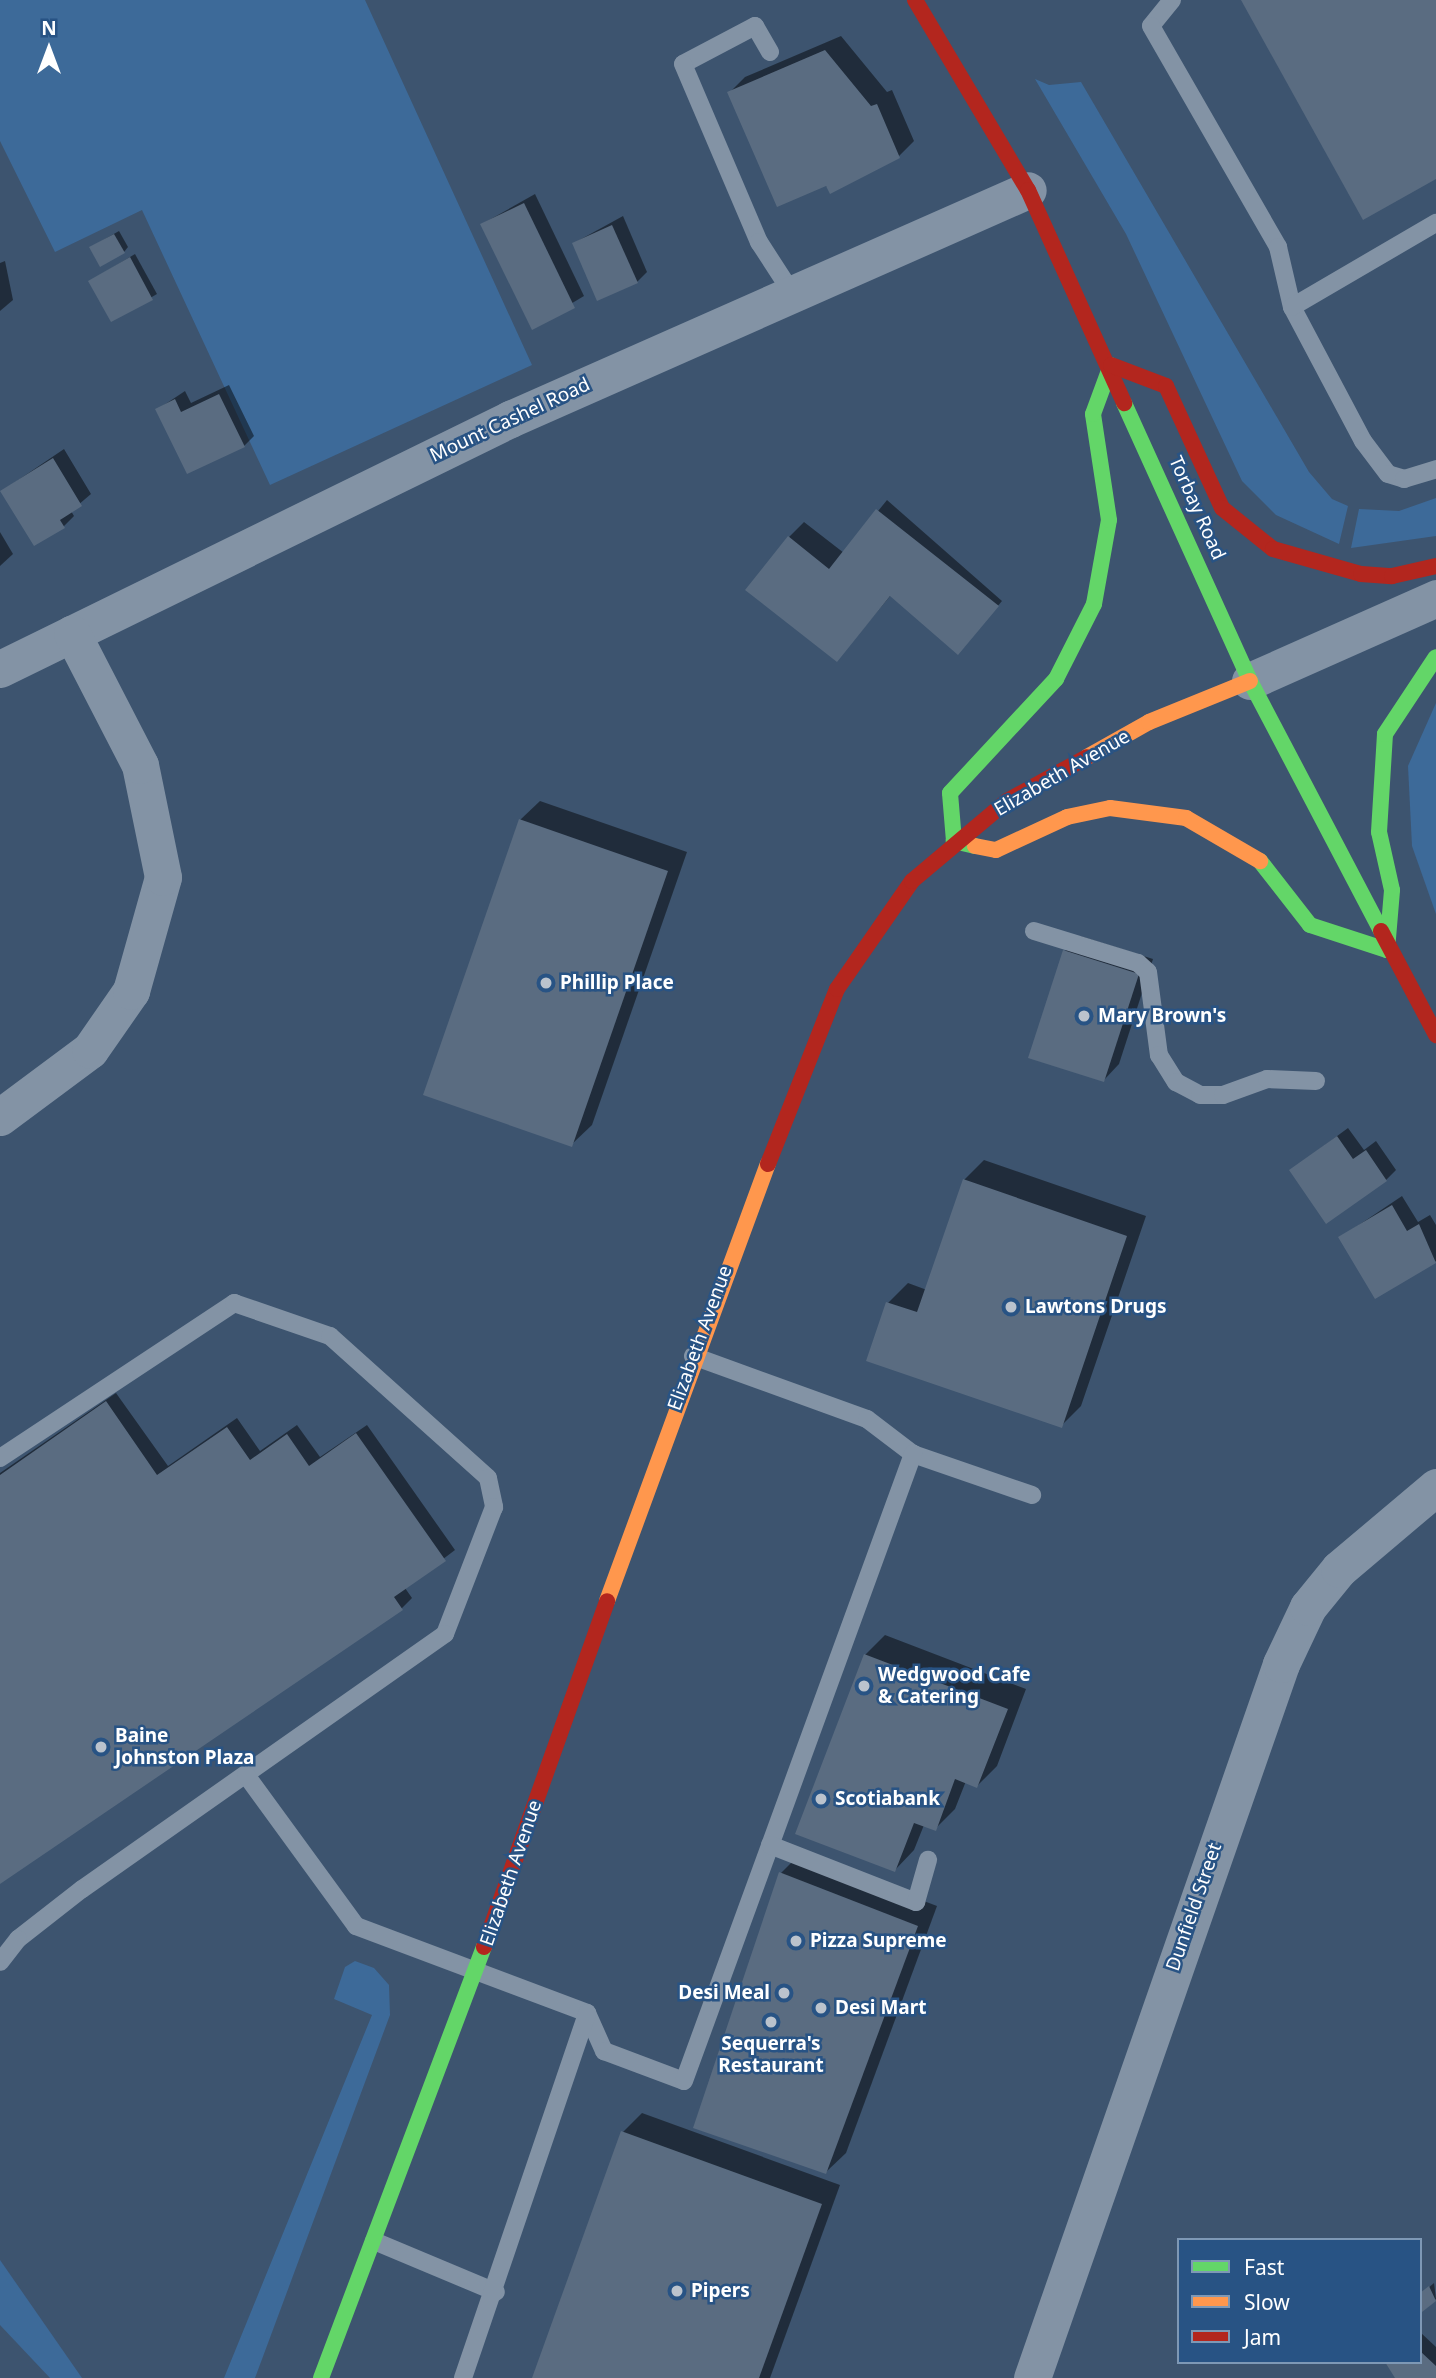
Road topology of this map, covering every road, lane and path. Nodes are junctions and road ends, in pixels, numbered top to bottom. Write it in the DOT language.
graph roads {
  1 [pos="915,0"];
  2 [pos="1172,0"];
  3 [pos="769,52"];
  4 [pos="1028,190"];
  5 [pos="1436,223"];
  6 [pos="792,293"];
  7 [pos="1292,307"];
  8 [pos="1111,365"];
  9 [pos="1436,469"];
  10 [pos="1436,566"];
  11 [pos="1436,598"];
  12 [pos="72,633"];
  13 [pos="1436,657"];
  14 [pos="0,669"];
  15 [pos="1250,681"];
  16 [pos="954,841"];
  17 [pos="1034,931"];
  18 [pos="1387,950"];
  19 [pos="1436,1035"];
  20 [pos="1316,1081"];
  21 [pos="0,1117"];
  22 [pos="693,1356"];
  23 [pos="913,1454"];
  24 [pos="0,1458"];
  25 [pos="1436,1486"];
  26 [pos="1031,1495"];
  27 [pos="246,1775"];
  28 [pos="770,1845"];
  29 [pos="929,1860"];
  30 [pos="0,1962"];
  31 [pos="475,1973"];
  32 [pos="587,2013"];
  33 [pos="373,2241"];
  34 [pos="496,2292"];
  35 [pos="321,2378"];
  36 [pos="463,2378"];
  37 [pos="1032,2378"];
  1 -- 4 [label="main road, Torbay Road"];
  2 -- 7 [label="lane"];
  3 -- 6 [label="lane"];
  4 -- 6 [label="street, Mount Cashel Road"];
  4 -- 8 [label="main road, Torbay Road"];
  5 -- 7 [label="lane"];
  6 -- 12 [label="street, Mount Cashel Road"];
  7 -- 9 [label="lane"];
  8 -- 10 [label="main road"];
  8 -- 15 [label="main road, Torbay Road"];
  8 -- 16 [label="main road"];
  11 -- 15 [label="street, Elizabeth Avenue"];
  12 -- 14 [label="street, Mount Cashel Road"];
  12 -- 21 [label="street"];
  13 -- 18 [label="main road"];
  15 -- 16 [label="main road, Elizabeth Avenue"];
  15 -- 18 [label="main road, Torbay Road"];
  16 -- 18 [label="main road"];
  16 -- 22 [label="main road, Elizabeth Avenue"];
  17 -- 20 [label="lane"];
  18 -- 19 [label="main road, Torbay Road"];
  22 -- 23 [label="lane"];
  22 -- 31 [label="main road, Elizabeth Avenue"];
  23 -- 26 [label="lane"];
  23 -- 28 [label="lane"];
  24 -- 27 [label="lane"];
  25 -- 37 [label="street, Dunfield Street"];
  27 -- 30 [label="lane"];
  27 -- 31 [label="lane"];
  28 -- 29 [label="lane"];
  28 -- 32 [label="lane"];
  31 -- 32 [label="lane"];
  31 -- 33 [label="main road, Elizabeth Avenue"];
  32 -- 34 [label="lane"];
  33 -- 34 [label="lane"];
  33 -- 35 [label="main road, Elizabeth Avenue"];
  34 -- 36 [label="lane"];
}
